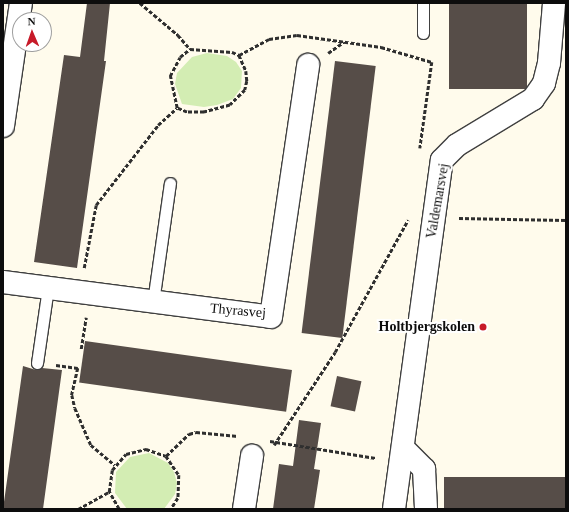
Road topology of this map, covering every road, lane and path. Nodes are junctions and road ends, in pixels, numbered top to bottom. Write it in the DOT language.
graph roads {
  1 [pos="21,3"];
  2 [pos="140,3"];
  3 [pos="423,3"];
  4 [pos="554,3"];
  5 [pos="423,32"];
  6 [pos="190,49"];
  7 [pos="239,55"];
  8 [pos="7,63"];
  9 [pos="308,65"];
  10 [pos="177,108"];
  11 [pos="3,126"];
  12 [pos="419,154"];
  13 [pos="170,183"];
  14 [pos="434,217"];
  15 [pos="566,220"];
  16 [pos="408,231"];
  17 [pos="3,282"];
  18 [pos="48,288"];
  19 [pos="85,293"];
  20 [pos="153,302"];
  21 [pos="81,349"];
  22 [pos="37,363"];
  23 [pos="78,368"];
  24 [pos="274,447"];
  25 [pos="403,448"];
  26 [pos="377,450"];
  27 [pos="252,456"];
  28 [pos="115,465"];
  29 [pos="375,465"];
  30 [pos="109,492"];
  31 [pos="78,509"];
  32 [pos="119,509"];
  33 [pos="171,509"];
  34 [pos="244,509"];
  35 [pos="394,509"];
  36 [pos="426,509"];
  1 -- 8 [label="street"];
  2 -- 6 [label="path"];
  3 -- 5 [label="lane"];
  4 -- 14 [label="street, Valdemarsvej"];
  6 -- 7 [label="path"];
  6 -- 10 [label="path"];
  7 -- 10 [label="path"];
  7 -- 12 [label="path"];
  8 -- 11 [label="street"];
  9 -- 20 [label="street, Thyrasvej"];
  10 -- 19 [label="path"];
  13 -- 20 [label="lane"];
  14 -- 15 [label="path"];
  14 -- 25 [label="street, Valdemarsvej"];
  16 -- 24 [label="path"];
  17 -- 18 [label="street, Thyrasvej"];
  18 -- 19 [label="street, Thyrasvej"];
  18 -- 22 [label="lane"];
  19 -- 20 [label="street, Thyrasvej"];
  19 -- 21 [label="path"];
  23 -- 28 [label="path"];
  25 -- 35 [label="street, Valdemarsvej"];
  25 -- 36 [label="street"];
  26 -- 29 [label="path"];
  27 -- 34 [label="street"];
  28 -- 30 [label="path"];
  28 -- 33 [label="path"];
  30 -- 31 [label="path"];
  30 -- 32 [label="path"];
}
